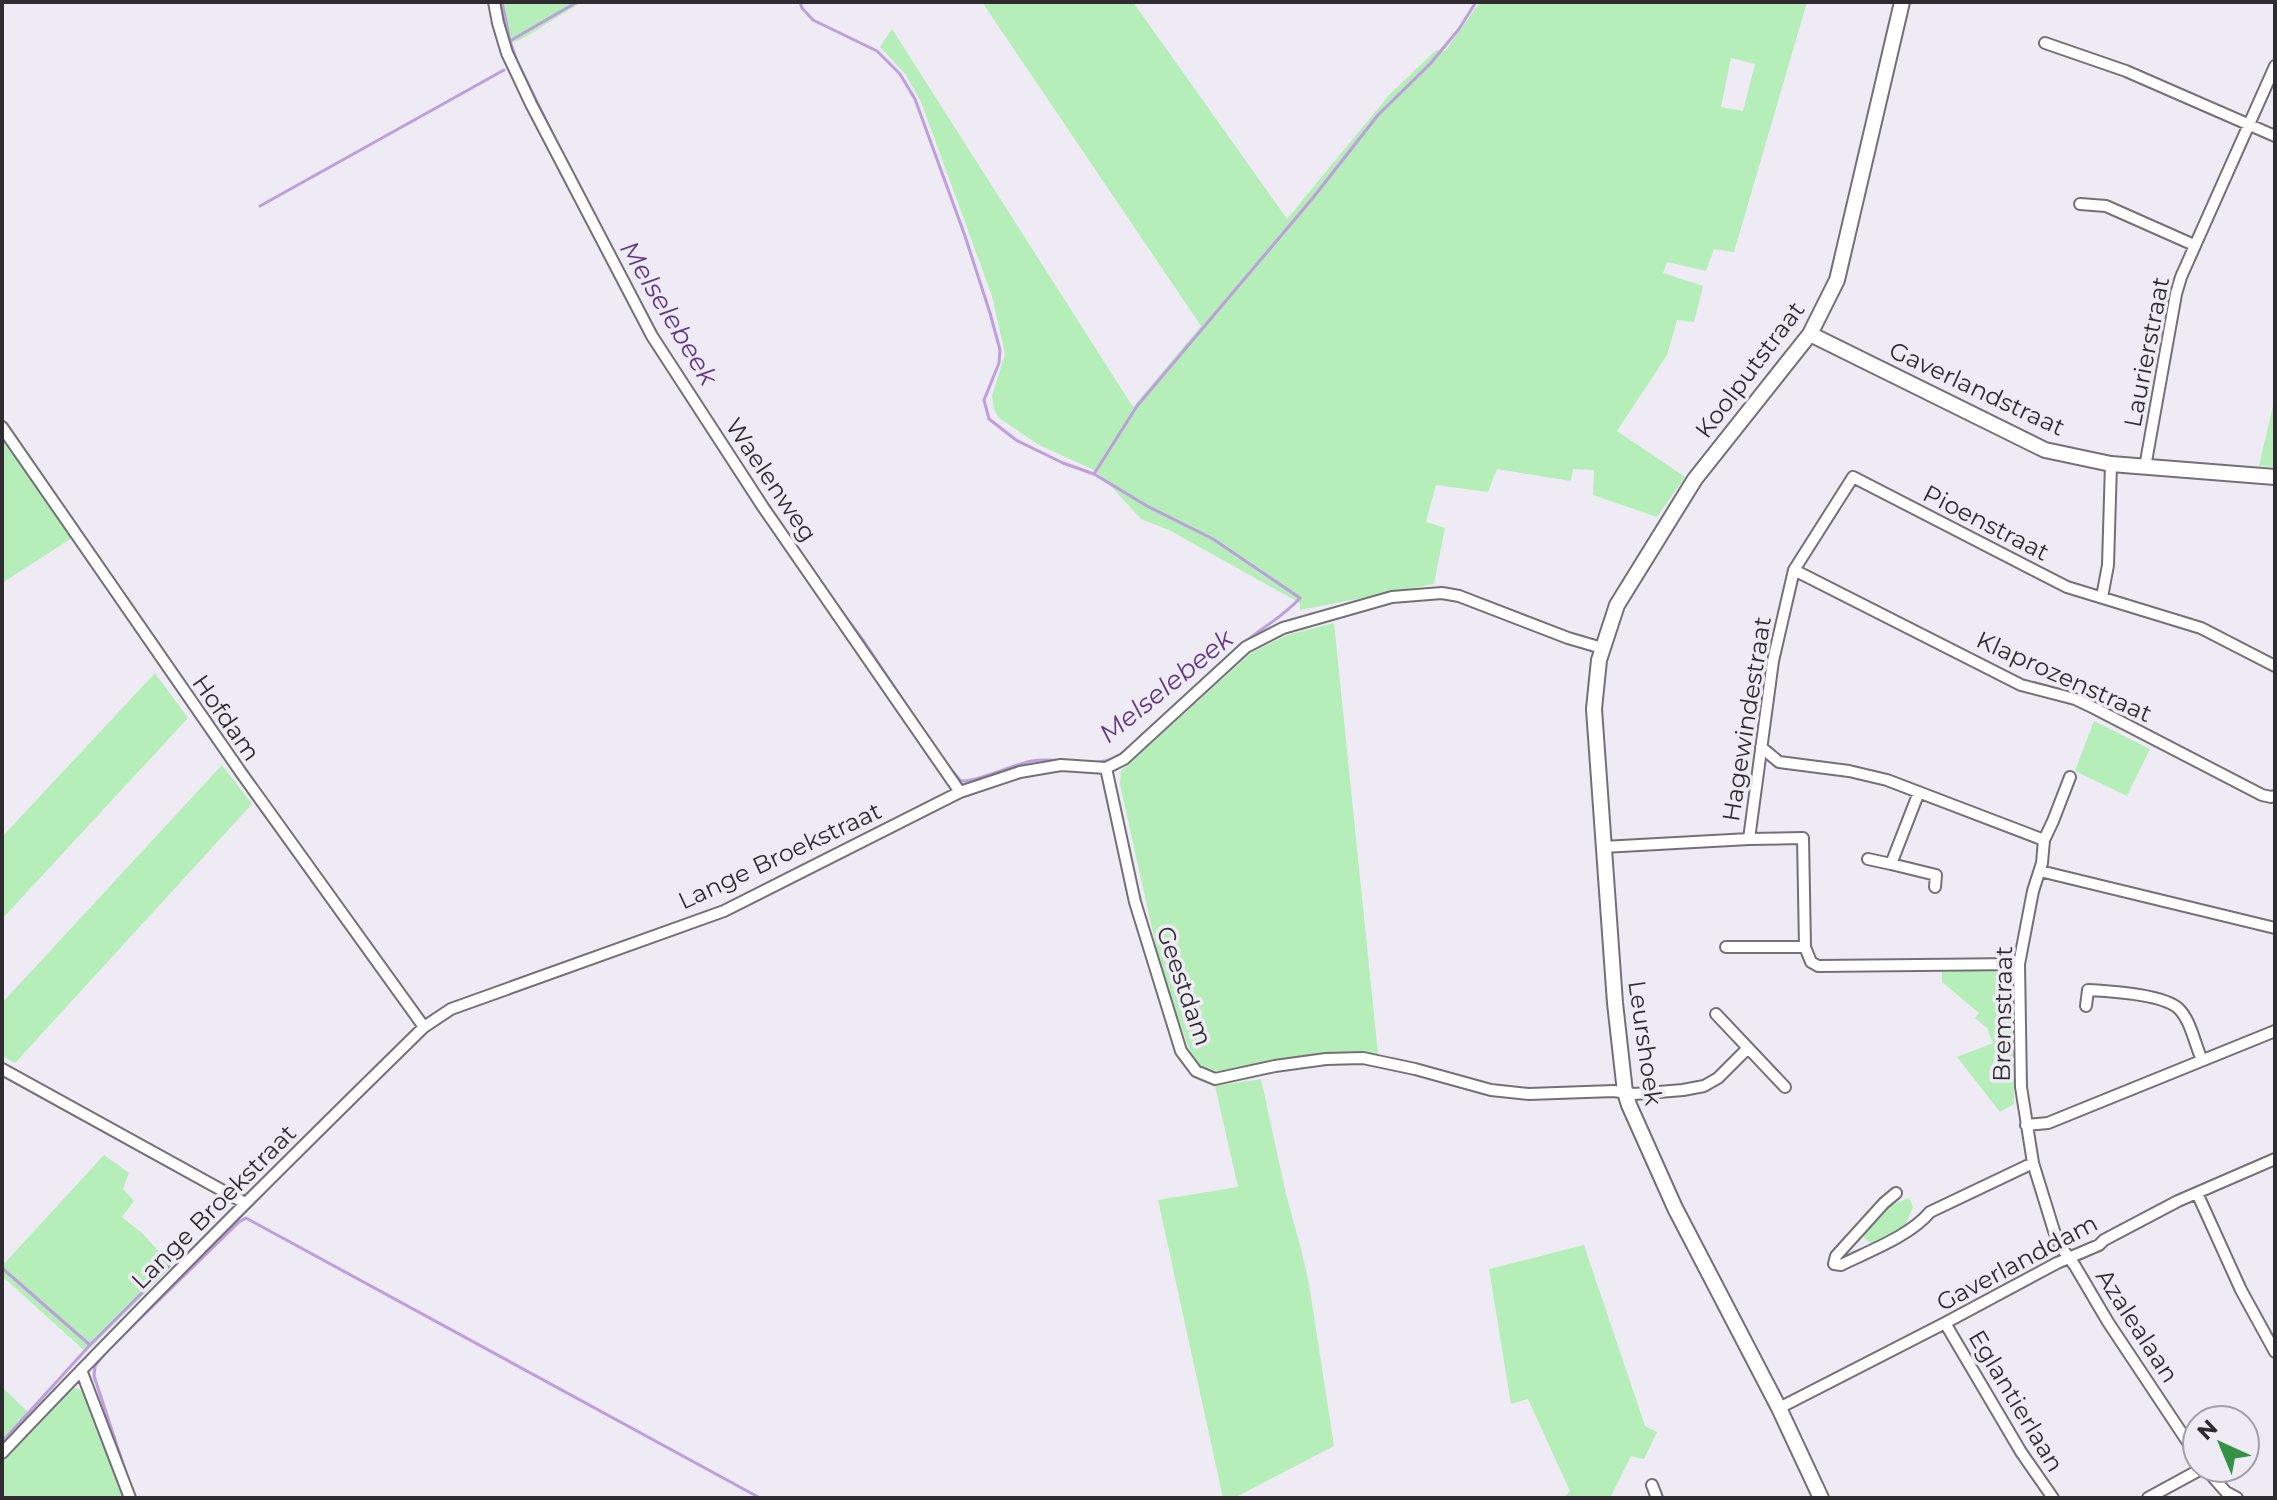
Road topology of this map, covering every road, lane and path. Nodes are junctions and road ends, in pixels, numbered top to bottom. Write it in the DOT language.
graph roads {
  1 [pos="494,2"];
  2 [pos="1902,2"];
  3 [pos="2045,43"];
  4 [pos="2275,66"];
  5 [pos="2249,124"];
  6 [pos="2275,136"];
  7 [pos="2080,204"];
  8 [pos="2194,245"];
  9 [pos="1810,334"];
  10 [pos="2,427"];
  11 [pos="2111,464"];
  12 [pos="2145,467"];
  13 [pos="1853,477"];
  14 [pos="2275,477"];
  15 [pos="1794,570"];
  16 [pos="2102,597"];
  17 [pos="1602,648"];
  18 [pos="2275,666"];
  19 [pos="1761,747"];
  20 [pos="1106,768"];
  21 [pos="2070,777"];
  22 [pos="960,792"];
  23 [pos="1919,792"];
  24 [pos="2275,796"];
  25 [pos="1749,839"];
  26 [pos="2044,840"];
  27 [pos="1603,847"];
  28 [pos="1868,859"];
  29 [pos="1891,864"];
  30 [pos="2040,871"];
  31 [pos="1935,887"];
  32 [pos="2275,928"];
  33 [pos="1726,947"];
  34 [pos="1805,947"];
  35 [pos="2019,964"];
  36 [pos="2086,1006"];
  37 [pos="1716,1014"];
  38 [pos="424,1027"];
  39 [pos="2275,1031"];
  40 [pos="1748,1048"];
  41 [pos="2202,1060"];
  42 [pos="2,1069"];
  43 [pos="1785,1087"];
  44 [pos="1625,1092"];
  45 [pos="2026,1125"];
  46 [pos="2275,1159"];
  47 [pos="2033,1163"];
  48 [pos="1896,1193"];
  49 [pos="2197,1193"];
  50 [pos="245,1203"];
  51 [pos="2069,1259"];
  52 [pos="1945,1323"];
  53 [pos="2275,1352"];
  54 [pos="81,1370"];
  55 [pos="1779,1408"];
  56 [pos="2181,1432"];
  57 [pos="2,1453"];
  58 [pos="2181,1480"];
  59 [pos="2218,1484"];
  60 [pos="1652,1485"];
  61 [pos="130,1498"];
  62 [pos="1657,1498"];
  63 [pos="1821,1498"];
  64 [pos="2053,1498"];
  65 [pos="2148,1498"];
  66 [pos="2237,1498"];
  1 -- 22 [label="street, Waelenweg"];
  2 -- 9 [label="street, Koolputstraat"];
  3 -- 5 [label="street"];
  4 -- 5 [label="street, Laurierstraat"];
  5 -- 6 [label="street"];
  5 -- 8 [label="street, Laurierstraat"];
  7 -- 8 [label="street"];
  8 -- 12 [label="street, Laurierstraat"];
  9 -- 11 [label="street, Gaverlandstraat"];
  9 -- 17 [label="street, Koolputstraat"];
  10 -- 38 [label="street, Hofdam"];
  11 -- 12 [label="street, Gaverlandstraat"];
  11 -- 16 [label="street"];
  12 -- 14 [label="street, Gaverlandstraat"];
  13 -- 15 [label="street, Hagewindestraat"];
  13 -- 16 [label="street, Pioenstraat"];
  15 -- 19 [label="street, Hagewindestraat"];
  15 -- 24 [label="street, Klaprozenstraat"];
  16 -- 18 [label="street, Pioenstraat"];
  17 -- 20 [label="street"];
  17 -- 27 [label="street, Leurshoek"];
  19 -- 23 [label="street"];
  19 -- 25 [label="street, Hagewindestraat"];
  20 -- 22 [label="street, Lange Broekstraat"];
  20 -- 44 [label="street, Geestdam"];
  21 -- 26 [label="street, Bremstraat"];
  22 -- 38 [label="street, Lange Broekstraat"];
  23 -- 26 [label="street"];
  23 -- 29 [label="street"];
  25 -- 27 [label="street, Hagewindestraat"];
  25 -- 34 [label="street"];
  26 -- 30 [label="street, Bremstraat"];
  27 -- 44 [label="street, Leurshoek"];
  28 -- 29 [label="street"];
  29 -- 31 [label="street"];
  30 -- 32 [label="street"];
  30 -- 35 [label="street, Bremstraat"];
  33 -- 34 [label="street"];
  34 -- 35 [label="street"];
  35 -- 45 [label="street, Bremstraat"];
  36 -- 41 [label="street"];
  37 -- 40 [label="street"];
  38 -- 50 [label="street, Lange Broekstraat"];
  39 -- 41 [label="street"];
  40 -- 43 [label="street"];
  40 -- 44 [label="street, Geestdam"];
  41 -- 45 [label="street"];
  42 -- 50 [label="street"];
  44 -- 55 [label="street, Leurshoek"];
  45 -- 47 [label="street, Bremstraat"];
  46 -- 49 [label="street, Gaverlanddam"];
  47 -- 48 [label="street"];
  47 -- 51 [label="street, Bremstraat"];
  49 -- 51 [label="street, Gaverlanddam"];
  49 -- 53 [label="street"];
  50 -- 54 [label="street, Lange Broekstraat"];
  51 -- 52 [label="street, Gaverlanddam"];
  51 -- 56 [label="street, Azalealaan"];
  52 -- 55 [label="street, Gaverlanddam"];
  52 -- 64 [label="street, Eglantierlaan"];
  54 -- 57 [label="street, Lange Broekstraat"];
  54 -- 61 [label="street"];
  55 -- 63 [label="street, Leurshoek"];
  58 -- 65 [label="street"];
  59 -- 66 [label="street"];
  60 -- 62 [label="street"];
}
